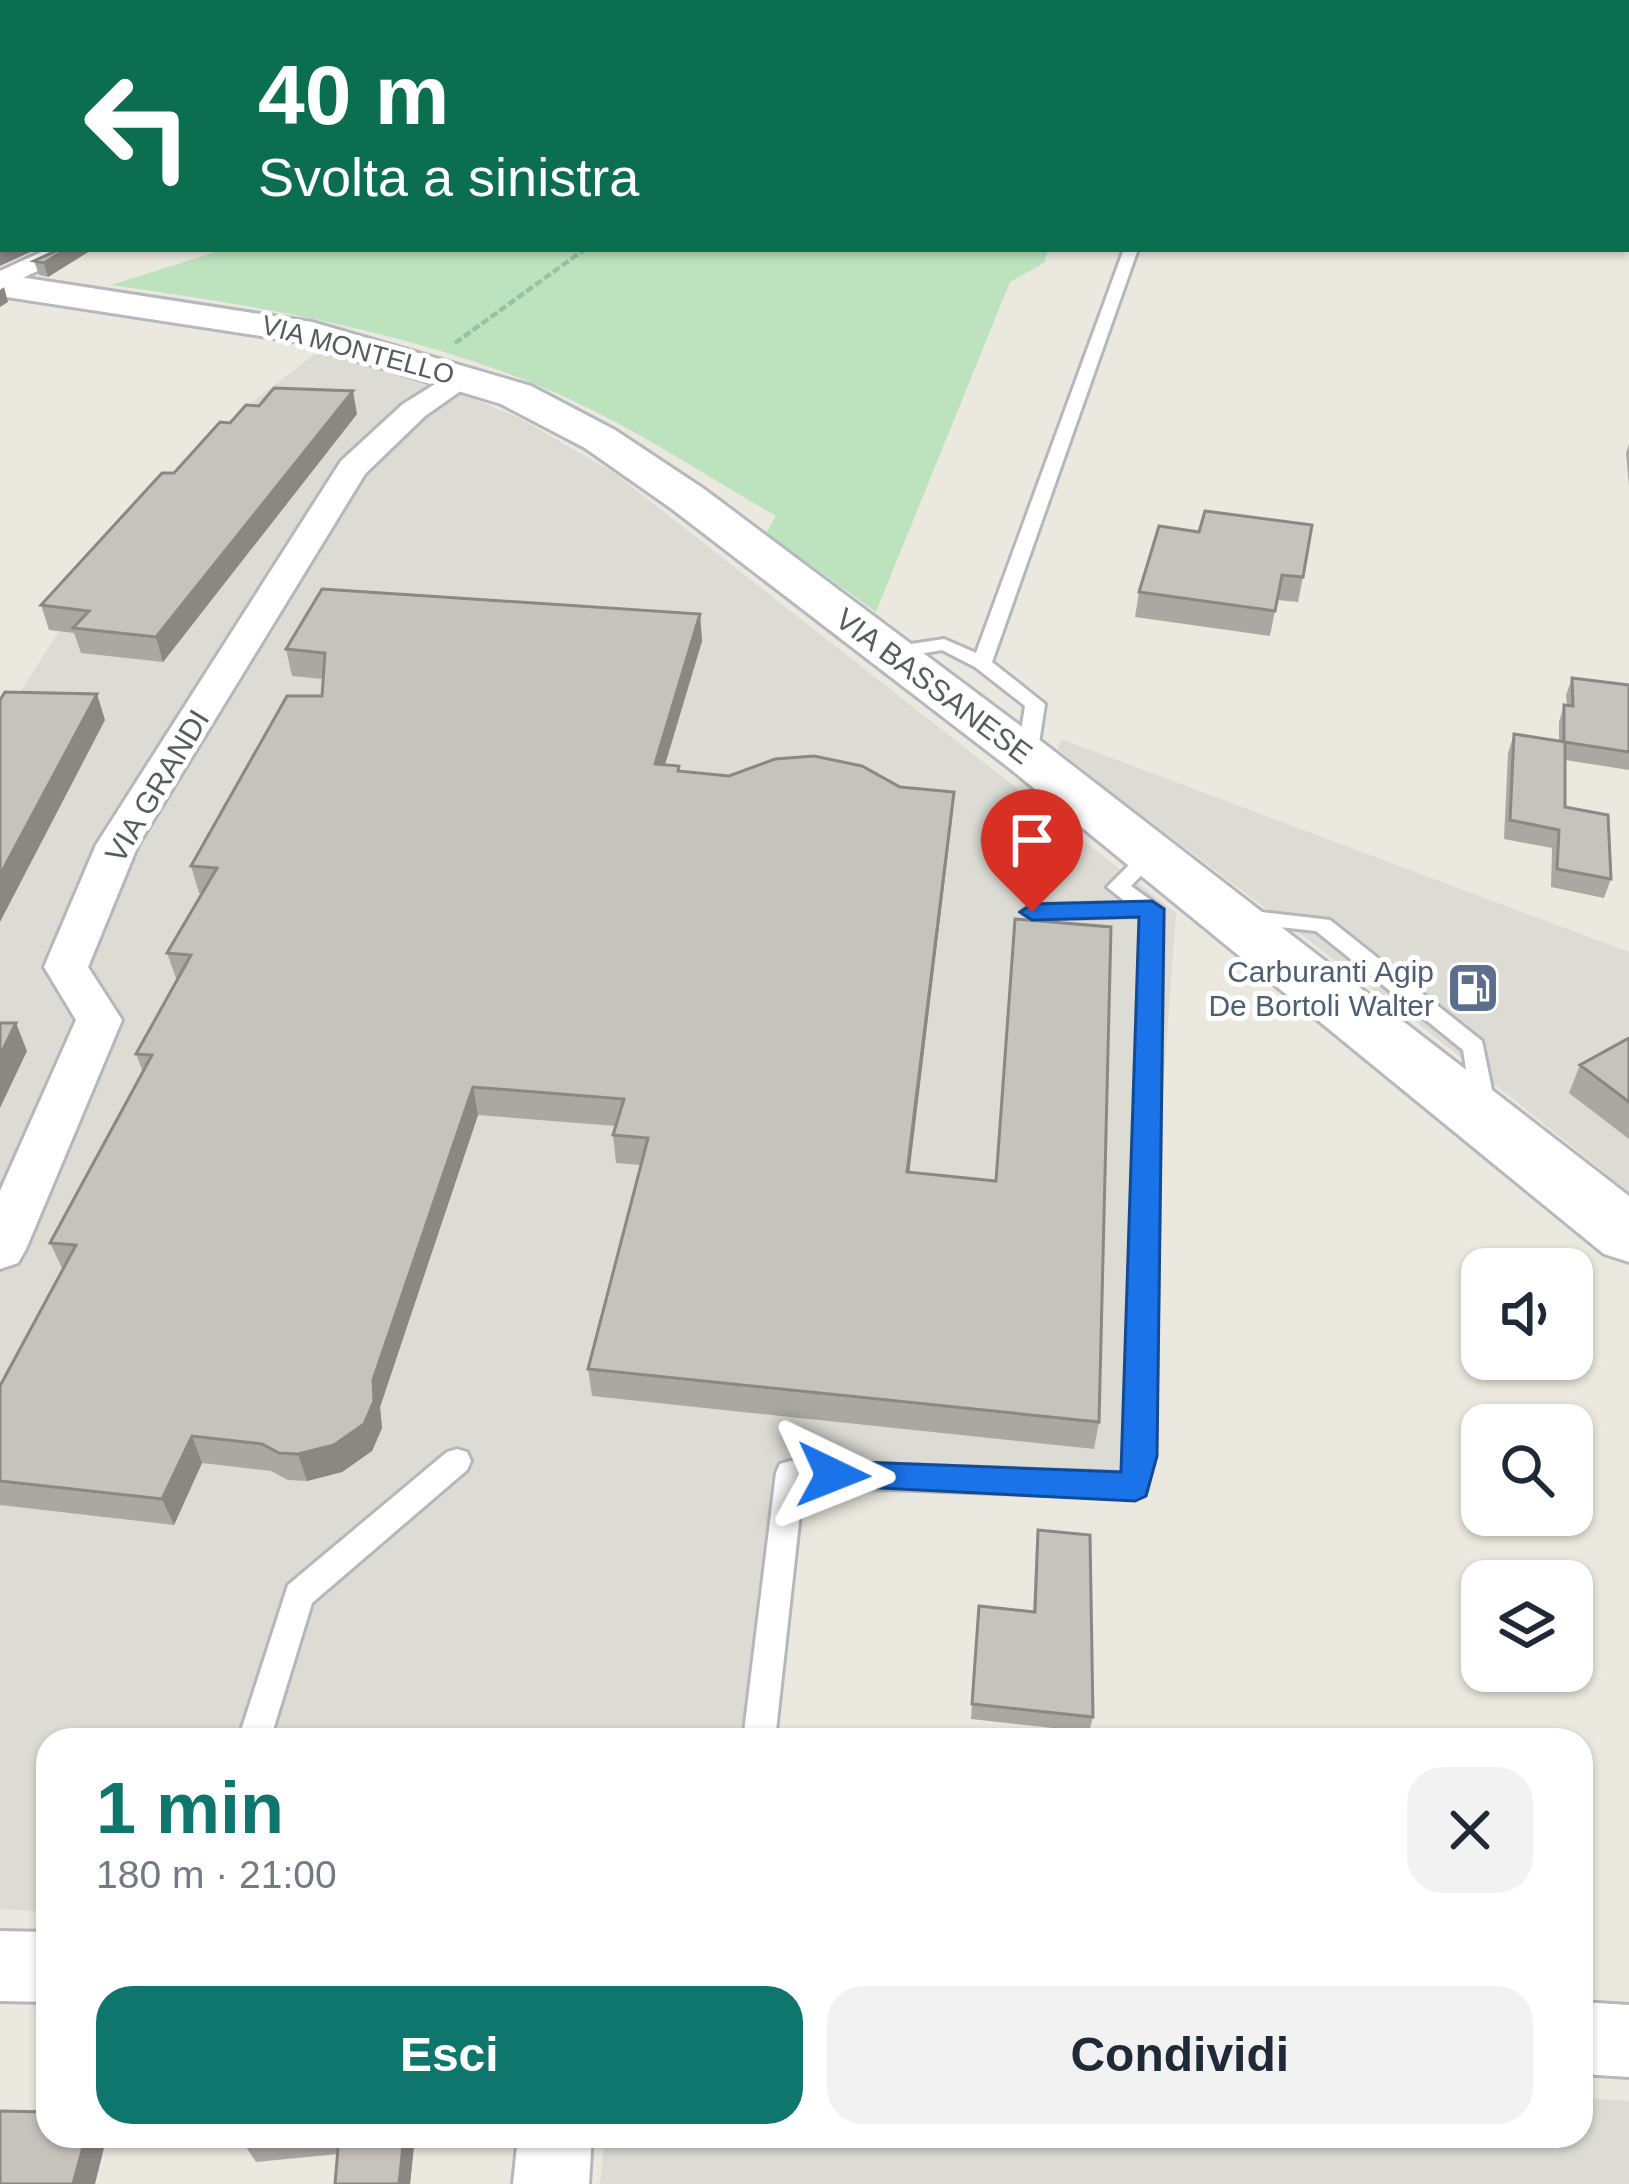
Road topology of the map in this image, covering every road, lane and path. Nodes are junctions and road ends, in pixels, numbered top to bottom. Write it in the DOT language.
graph roads {
  1 [pos="64,252"];
  2 [pos="582,252"];
  3 [pos="1130,252"];
  4 [pos="0,283"];
  5 [pos="442,372"];
  6 [pos="688,499"];
  7 [pos="891,653"];
  8 [pos="982,663"];
  9 [pos="1027,756"];
  10 [pos="1150,883"];
  11 [pos="1032,912"];
  12 [pos="1629,1234"];
  13 [pos="0,1249"];
  14 [pos="457,1461"];
  15 [pos="258,1728"];
  16 [pos="760,1728"];
  17 [pos="0,1966"];
  18 [pos="36,1967"];
  19 [pos="1593,2039"];
  20 [pos="1629,2041"];
  21 [pos="554,2148"];
  22 [pos="550,2184"];
  1 -- 4 [label="street"];
  2 -- 5 [label="path"];
  3 -- 8 [label="lane"];
  4 -- 5 [label="main road, VIA MONTELLO"];
  5 -- 6 [label="main road, VIA MONTELLO"];
  5 -- 13 [label="street, VIA GRANDI"];
  6 -- 7 [label="main road, VIA BASSANESE"];
  7 -- 8 [label="lane"];
  7 -- 9 [label="main road, VIA BASSANESE"];
  8 -- 9 [label="lane"];
  9 -- 10 [label="main road, VIA BASSANESE"];
  10 -- 11 [label="lane"];
  10 -- 12 [label="main road, VIA BASSANESE"];
  10 -- 16 [label="lane"];
  14 -- 15 [label="lane"];
  17 -- 18 [label="street"];
  19 -- 20 [label="street"];
  21 -- 22 [label="street"];
}
